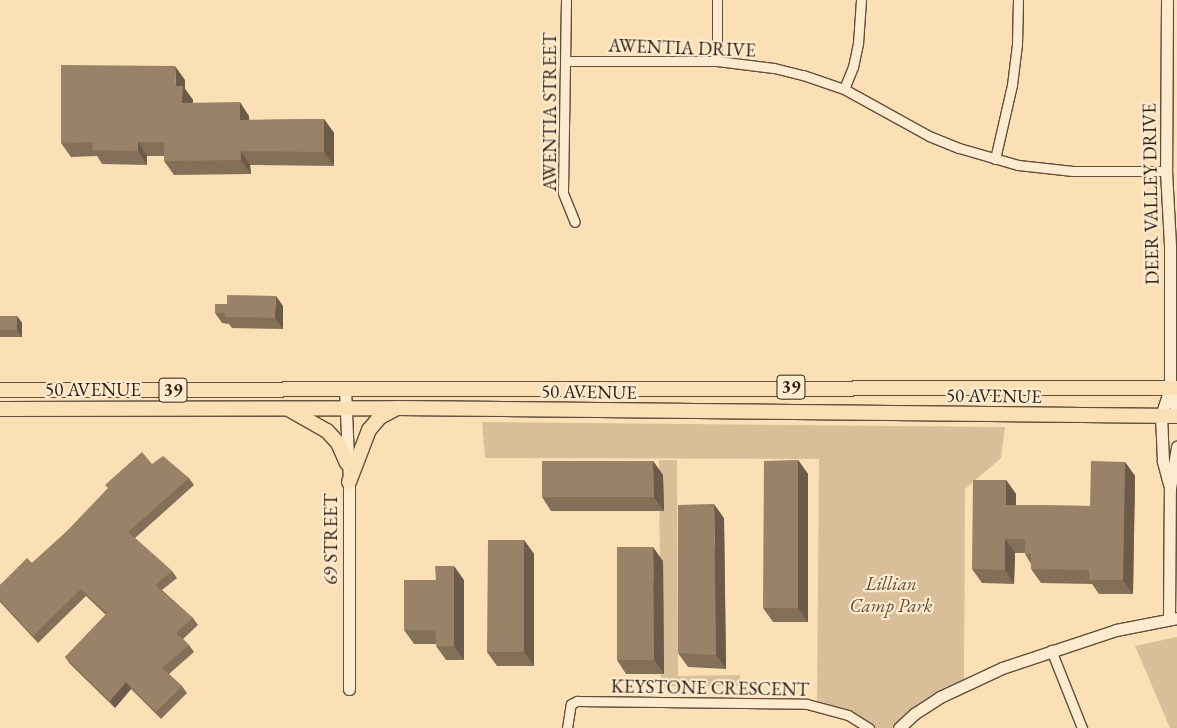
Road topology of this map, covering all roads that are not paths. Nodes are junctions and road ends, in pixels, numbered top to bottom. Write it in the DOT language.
graph roads {
  1 [pos="566,0"];
  2 [pos="717,0"];
  3 [pos="861,0"];
  4 [pos="1018,0"];
  5 [pos="1167,0"];
  6 [pos="566,61"];
  7 [pos="717,62"];
  8 [pos="844,89"];
  9 [pos="994,159"];
  10 [pos="1166,171"];
  11 [pos="575,222"];
  12 [pos="1174,388"];
  13 [pos="345,389"];
  14 [pos="0,390"];
  15 [pos="287,408"];
  16 [pos="346,408"];
  17 [pos="396,408"];
  18 [pos="0,409"];
  19 [pos="1177,414"];
  20 [pos="1161,416"];
  21 [pos="1177,448"];
  22 [pos="347,463"];
  23 [pos="349,482"];
  24 [pos="1170,488"];
  25 [pos="1173,618"];
  26 [pos="1051,650"];
  27 [pos="349,690"];
  28 [pos="567,728"];
  29 [pos="869,728"];
  30 [pos="899,728"];
  31 [pos="1082,728"];
  1 -- 6 [label="street, AWENTIA STREET"];
  2 -- 7 [label="street"];
  3 -- 8 [label="street"];
  4 -- 9 [label="street"];
  5 -- 10 [label="street, DEER VALLEY DRIVE"];
  6 -- 7 [label="street, AWENTIA DRIVE"];
  6 -- 11 [label="street, AWENTIA STREET"];
  7 -- 8 [label="street, AWENTIA DRIVE"];
  8 -- 9 [label="street, AWENTIA DRIVE"];
  9 -- 10 [label="street, AWENTIA DRIVE"];
  10 -- 12 [label="street, DEER VALLEY DRIVE"];
  12 -- 13 [label="main road, 50 AVENUE / 39"];
  12 -- 19 [label="street"];
  12 -- 20 [label="street"];
  13 -- 14 [label="main road, 50 AVENUE / 39"];
  13 -- 16 [label="street, 69 STREET"];
  15 -- 16 [label="main road, 50 AVENUE / 39"];
  15 -- 18 [label="main road, 50 AVENUE / 39"];
  15 -- 22 [label="main road"];
  16 -- 17 [label="main road, 50 AVENUE / 39"];
  16 -- 22 [label="street, 69 STREET"];
  17 -- 20 [label="main road, 50 AVENUE / 39"];
  17 -- 23 [label="main road"];
  19 -- 20 [label="main road, 50 AVENUE / 39"];
  20 -- 24 [label="street"];
  21 -- 24 [label="street"];
  22 -- 23 [label="street, 69 STREET"];
  23 -- 27 [label="street, 69 STREET"];
  24 -- 25 [label="street"];
  25 -- 26 [label="street"];
  26 -- 30 [label="street"];
  26 -- 31 [label="street"];
  28 -- 29 [label="street, KEYSTONE CRESCENT"];
}
